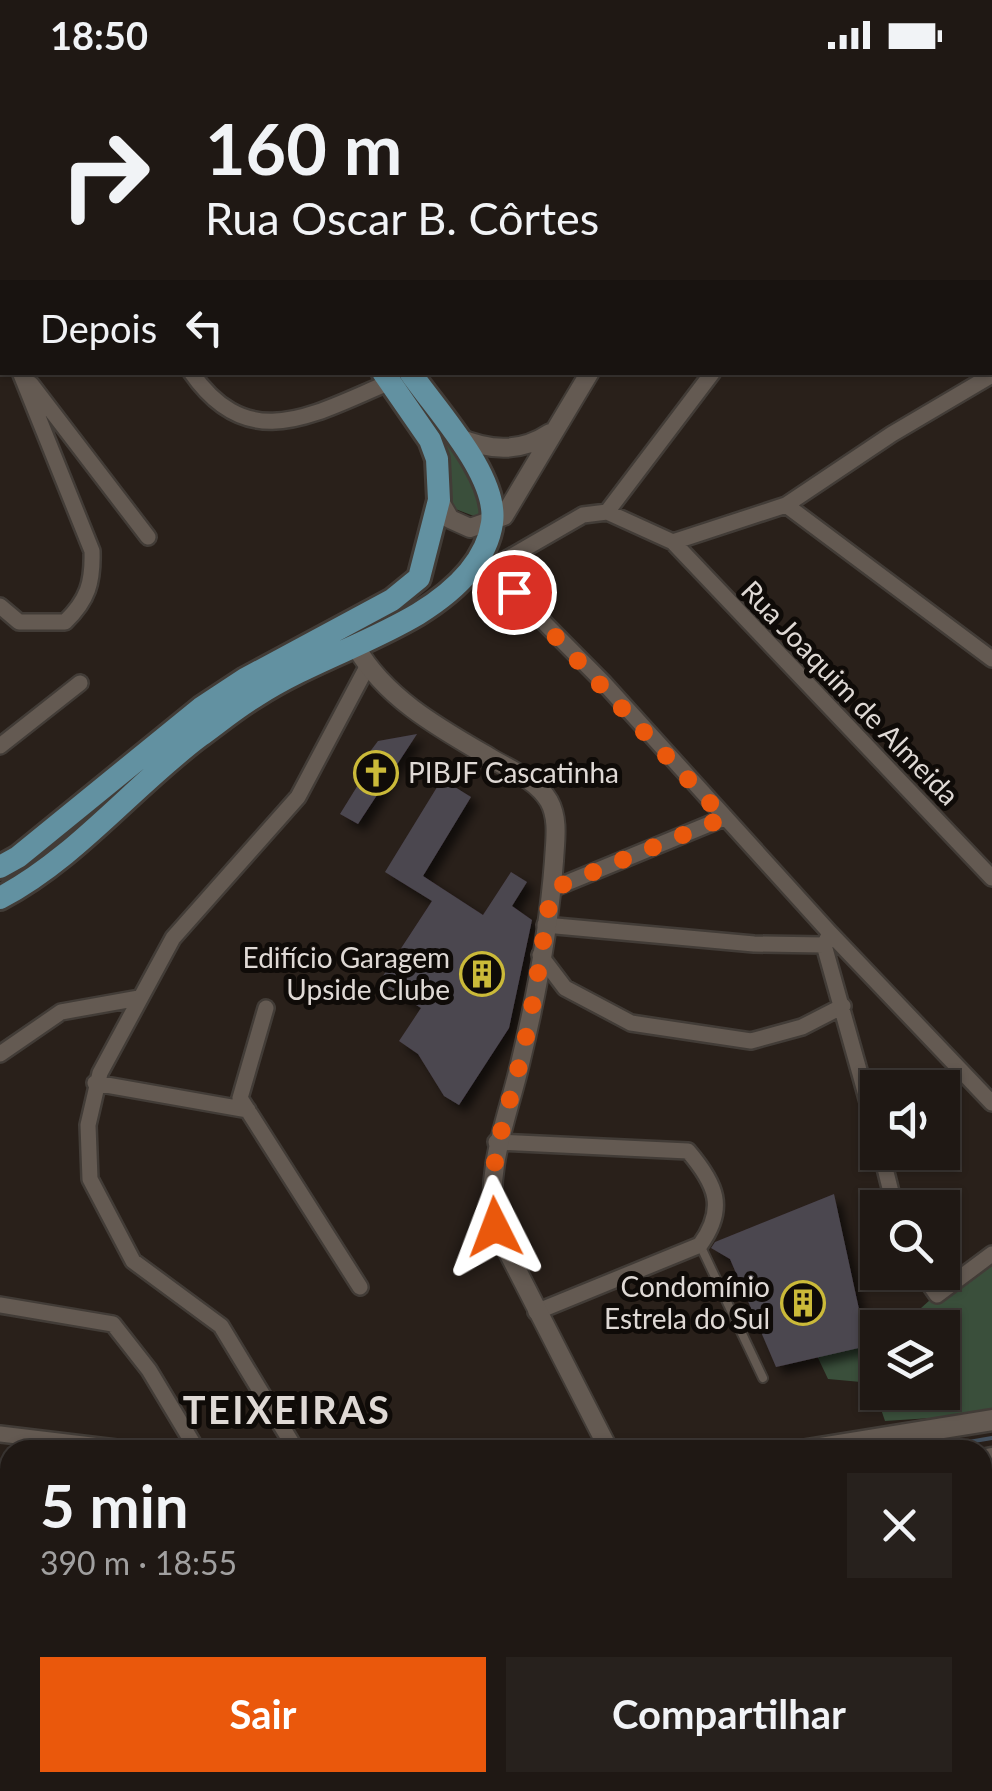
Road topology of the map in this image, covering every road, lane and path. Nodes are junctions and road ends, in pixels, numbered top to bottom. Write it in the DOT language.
graph roads {
  1 [pos="22,375"];
  2 [pos="23,375"];
  3 [pos="194,375"];
  4 [pos="588,375"];
  5 [pos="711,375"];
  6 [pos="992,375"];
  7 [pos="394,376"];
  8 [pos="554,430"];
  9 [pos="456,438"];
  10 [pos="786,506"];
  11 [pos="437,509"];
  12 [pos="607,512"];
  13 [pos="492,524"];
  14 [pos="148,537"];
  15 [pos="672,542"];
  16 [pos="486,563"];
  17 [pos="0,606"];
  18 [pos="361,657"];
  19 [pos="992,659"];
  20 [pos="80,683"];
  21 [pos="0,746"];
  22 [pos="724,818"];
  23 [pos="0,867"];
  24 [pos="992,878"];
  25 [pos="552,889"];
  26 [pos="0,898"];
  27 [pos="545,926"];
  28 [pos="827,939"];
  29 [pos="540,955"];
  30 [pos="139,998"];
  31 [pos="843,1006"];
  32 [pos="266,1008"];
  33 [pos="0,1054"];
  34 [pos="860,1070"];
  35 [pos="95,1083"];
  36 [pos="992,1103"];
  37 [pos="248,1110"];
  38 [pos="496,1142"];
  39 [pos="700,1245"];
  40 [pos="992,1254"];
  41 [pos="960,1278"];
  42 [pos="360,1287"];
  43 [pos="0,1305"];
  44 [pos="536,1312"];
  45 [pos="763,1378"];
  46 [pos="992,1420"];
  47 [pos="0,1434"];
  48 [pos="50,1440"];
  49 [pos="191,1440"];
  50 [pos="290,1440"];
  51 [pos="604,1440"];
  52 [pos="869,1440"];
  1 -- 17 [label="street"];
  2 -- 14 [label="street"];
  3 -- 7 [label="street"];
  4 -- 8 [label="street"];
  5 -- 12 [label="street"];
  6 -- 10 [label="street"];
  7 -- 9 [label="main road"];
  7 -- 11 [label="main road"];
  8 -- 9 [label="street"];
  8 -- 13 [label="street"];
  9 -- 13 [label="main road"];
  10 -- 15 [label="street"];
  10 -- 19 [label="street"];
  11 -- 13 [label="street"];
  11 -- 18 [label="main road"];
  11 -- 23 [label="main road"];
  12 -- 15 [label="street"];
  12 -- 16 [label="street"];
  13 -- 16 [label="main road"];
  15 -- 24 [label="street, Rua Joaquim de Almeida"];
  16 -- 18 [label="main road"];
  16 -- 22 [label="street"];
  18 -- 25 [label="street"];
  18 -- 26 [label="main road"];
  18 -- 30 [label="street"];
  20 -- 21 [label="street"];
  22 -- 25 [label="street"];
  22 -- 28 [label="street"];
  25 -- 27 [label="street"];
  27 -- 28 [label="street"];
  27 -- 29 [label="street"];
  28 -- 31 [label="street"];
  28 -- 36 [label="street"];
  29 -- 31 [label="street"];
  29 -- 38 [label="street"];
  30 -- 33 [label="street"];
  30 -- 35 [label="street"];
  31 -- 34 [label="street"];
  32 -- 37 [label="street"];
  35 -- 37 [label="street"];
  35 -- 50 [label="street"];
  37 -- 42 [label="street"];
  38 -- 39 [label="street"];
  38 -- 44 [label="street"];
  39 -- 44 [label="street"];
  39 -- 45 [label="lane"];
  40 -- 41 [label="street"];
  43 -- 49 [label="street"];
  44 -- 51 [label="street"];
  46 -- 52 [label="main road"];
  47 -- 48 [label="street"];
}
